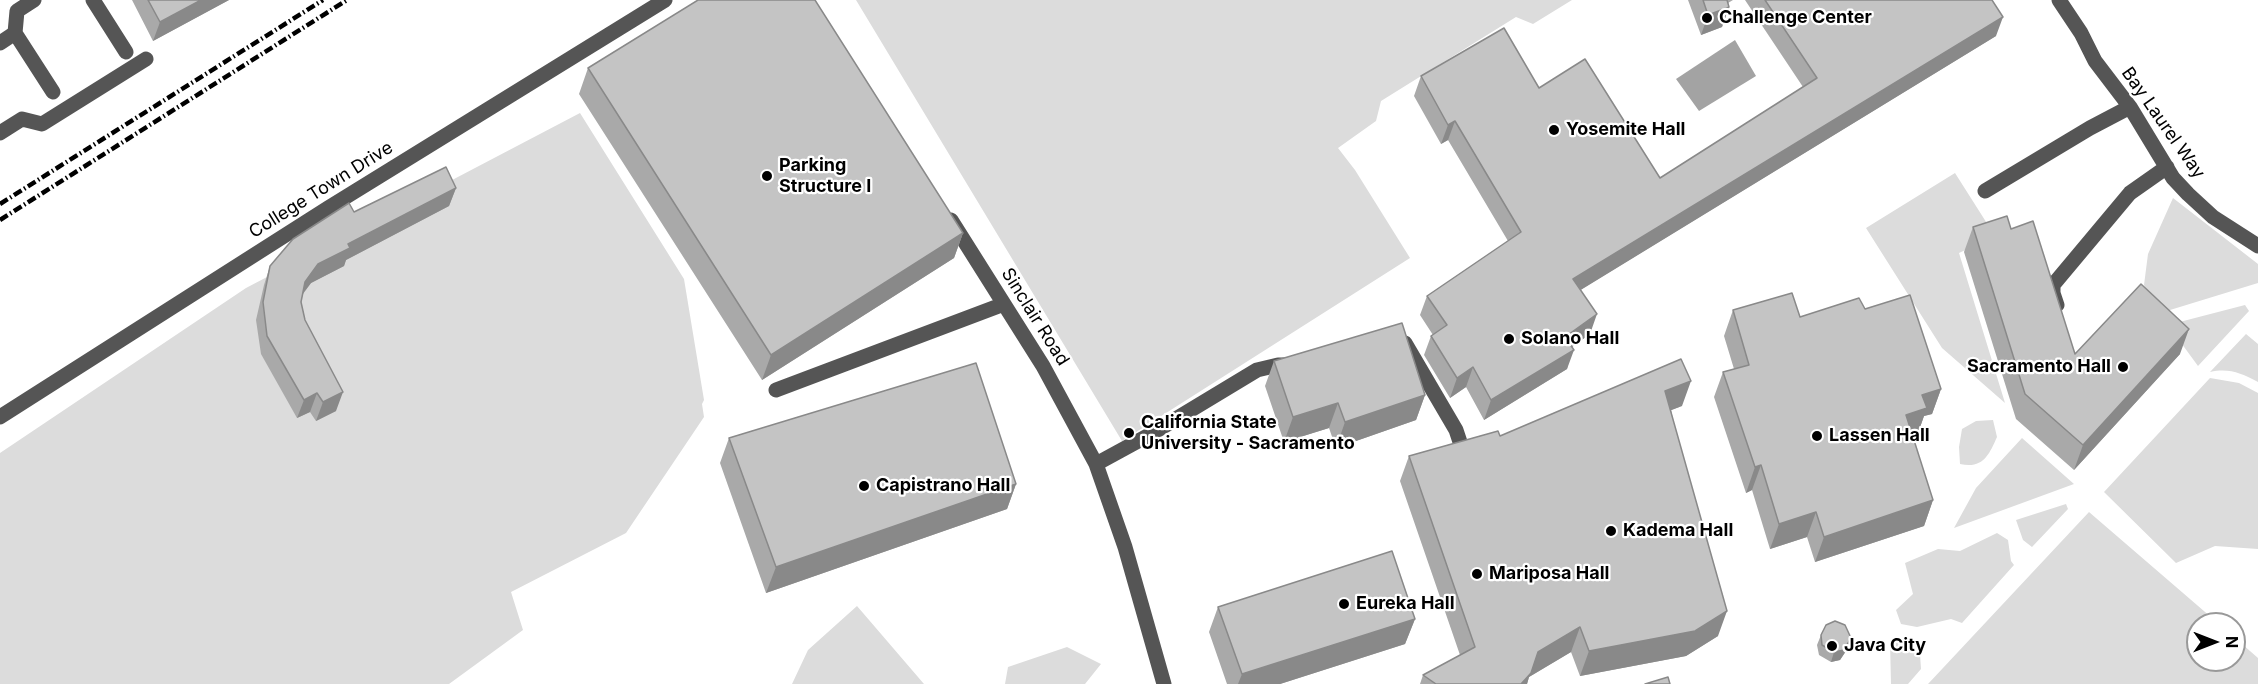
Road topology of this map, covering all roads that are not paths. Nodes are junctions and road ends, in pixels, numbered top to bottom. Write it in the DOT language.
graph roads {
  1 [pos="34,0"];
  2 [pos="93,0"];
  3 [pos="665,0"];
  4 [pos="2059,0"];
  5 [pos="15,33"];
  6 [pos="0,43"];
  7 [pos="126,52"];
  8 [pos="146,59"];
  9 [pos="53,92"];
  10 [pos="2130,107"];
  11 [pos="0,133"];
  12 [pos="2167,167"];
  13 [pos="1985,191"];
  14 [pos="945,210"];
  15 [pos="2258,246"];
  16 [pos="1004,304"];
  17 [pos="2062,321"];
  18 [pos="1395,337"];
  19 [pos="1308,362"];
  20 [pos="776,390"];
  21 [pos="0,417"];
  22 [pos="1462,448"];
  23 [pos="1095,464"];
  24 [pos="1164,684"];
  1 -- 5 [label="street"];
  2 -- 7 [label="street"];
  3 -- 21 [label="street, College Town Drive"];
  4 -- 10 [label="street, Bay Laurel Way"];
  5 -- 6 [label="street"];
  5 -- 9 [label="street"];
  8 -- 11 [label="street"];
  10 -- 12 [label="street, Bay Laurel Way"];
  10 -- 13 [label="street"];
  12 -- 15 [label="street, Bay Laurel Way"];
  12 -- 17 [label="street"];
  14 -- 16 [label="street, Sinclair Road"];
  16 -- 20 [label="street"];
  16 -- 23 [label="street, Sinclair Road"];
  18 -- 22 [label="street"];
  19 -- 23 [label="street"];
  23 -- 24 [label="street, Sinclair Road"];
}
